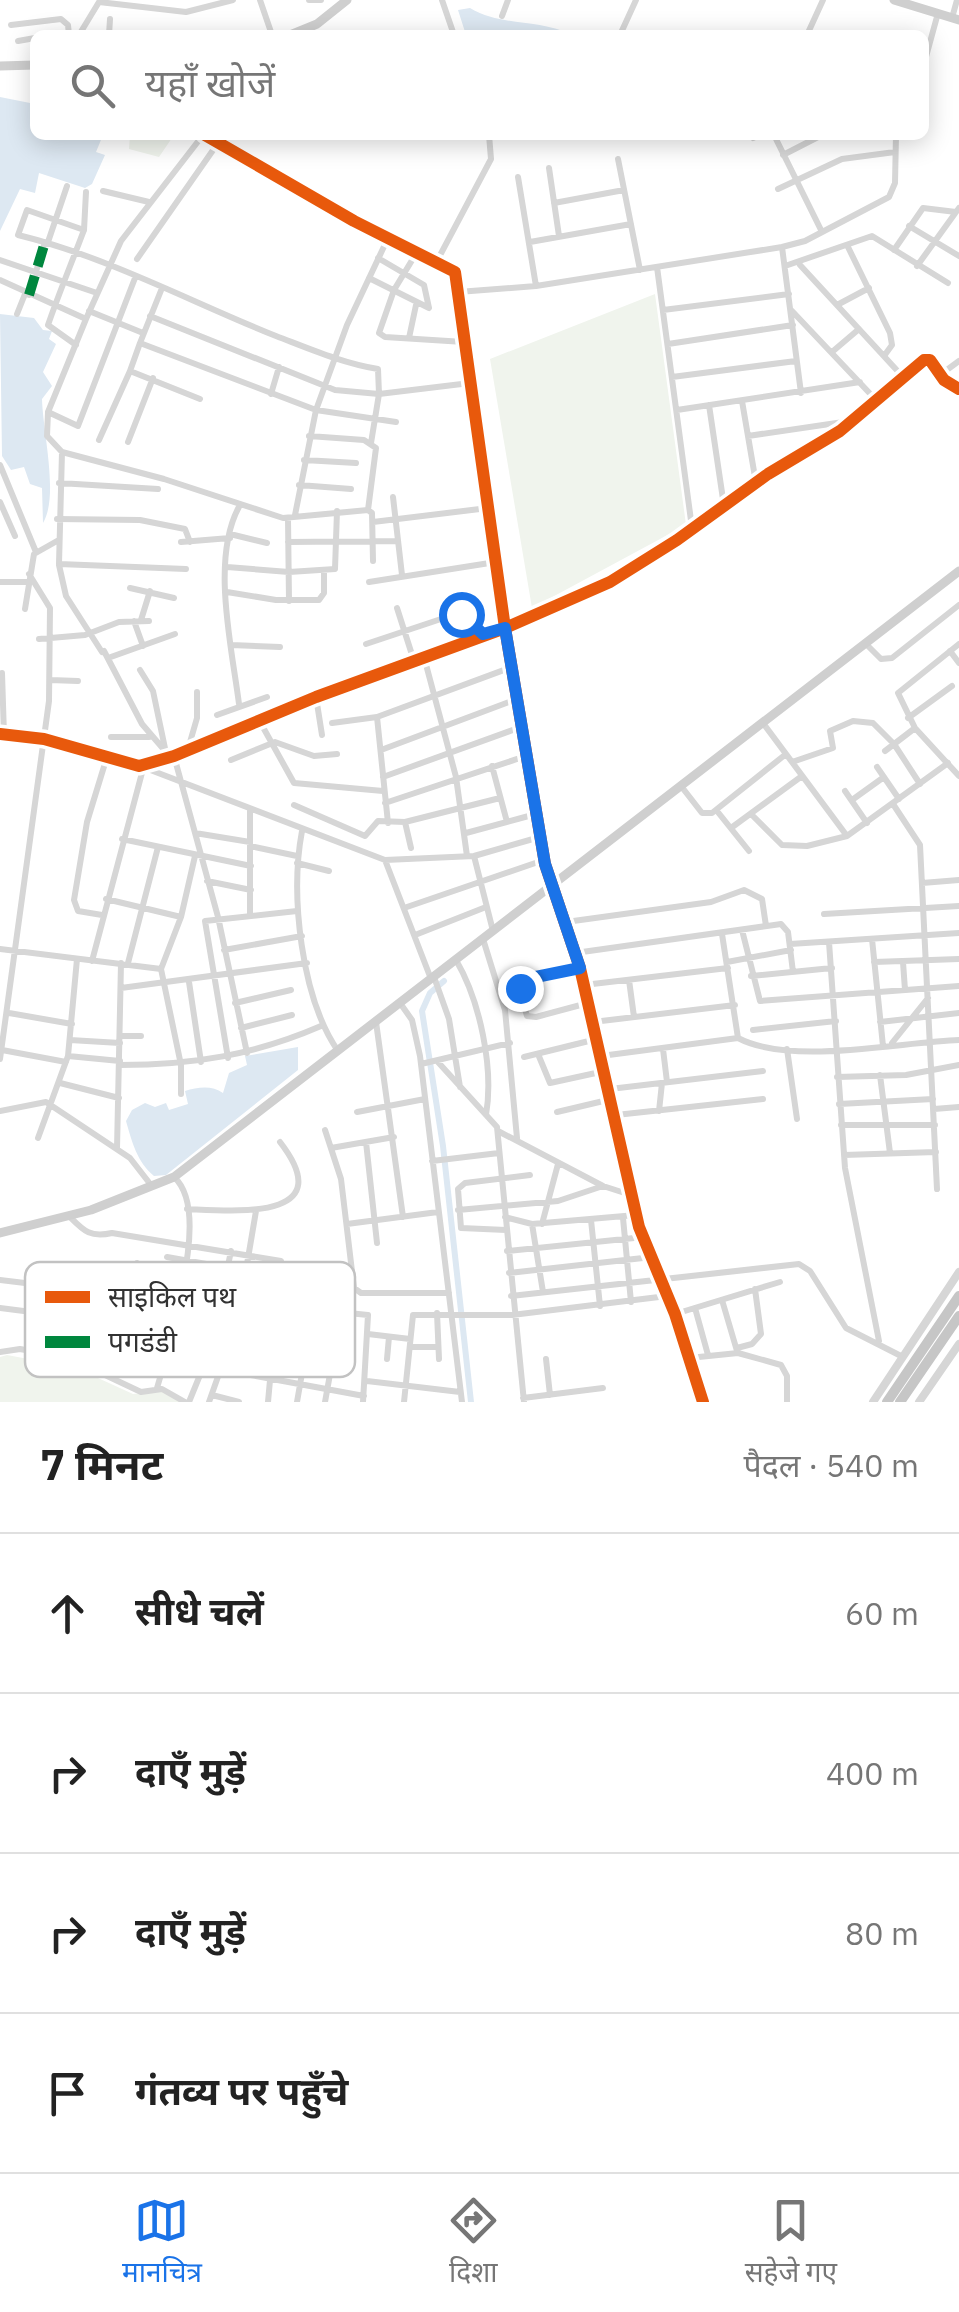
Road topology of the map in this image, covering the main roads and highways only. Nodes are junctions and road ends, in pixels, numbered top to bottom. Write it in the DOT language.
graph roads {
  1 [pos="347,0"];
  2 [pos="894,0"];
  3 [pos="955,19"];
  4 [pos="302,30"];
  5 [pos="30,65"];
  6 [pos="0,66"];
  7 [pos="959,571"];
  8 [pos="0,1233"];
  9 [pos="959,1296"];
  10 [pos="959,1316"];
  11 [pos="888,1402"];
  12 [pos="900,1402"];
  1 -- 4 [label="main road"];
  2 -- 3 [label="main road"];
  5 -- 6 [label="main road"];
  7 -- 8 [label="main road"];
  9 -- 11 [label="highway"];
  10 -- 12 [label="highway"];
}
